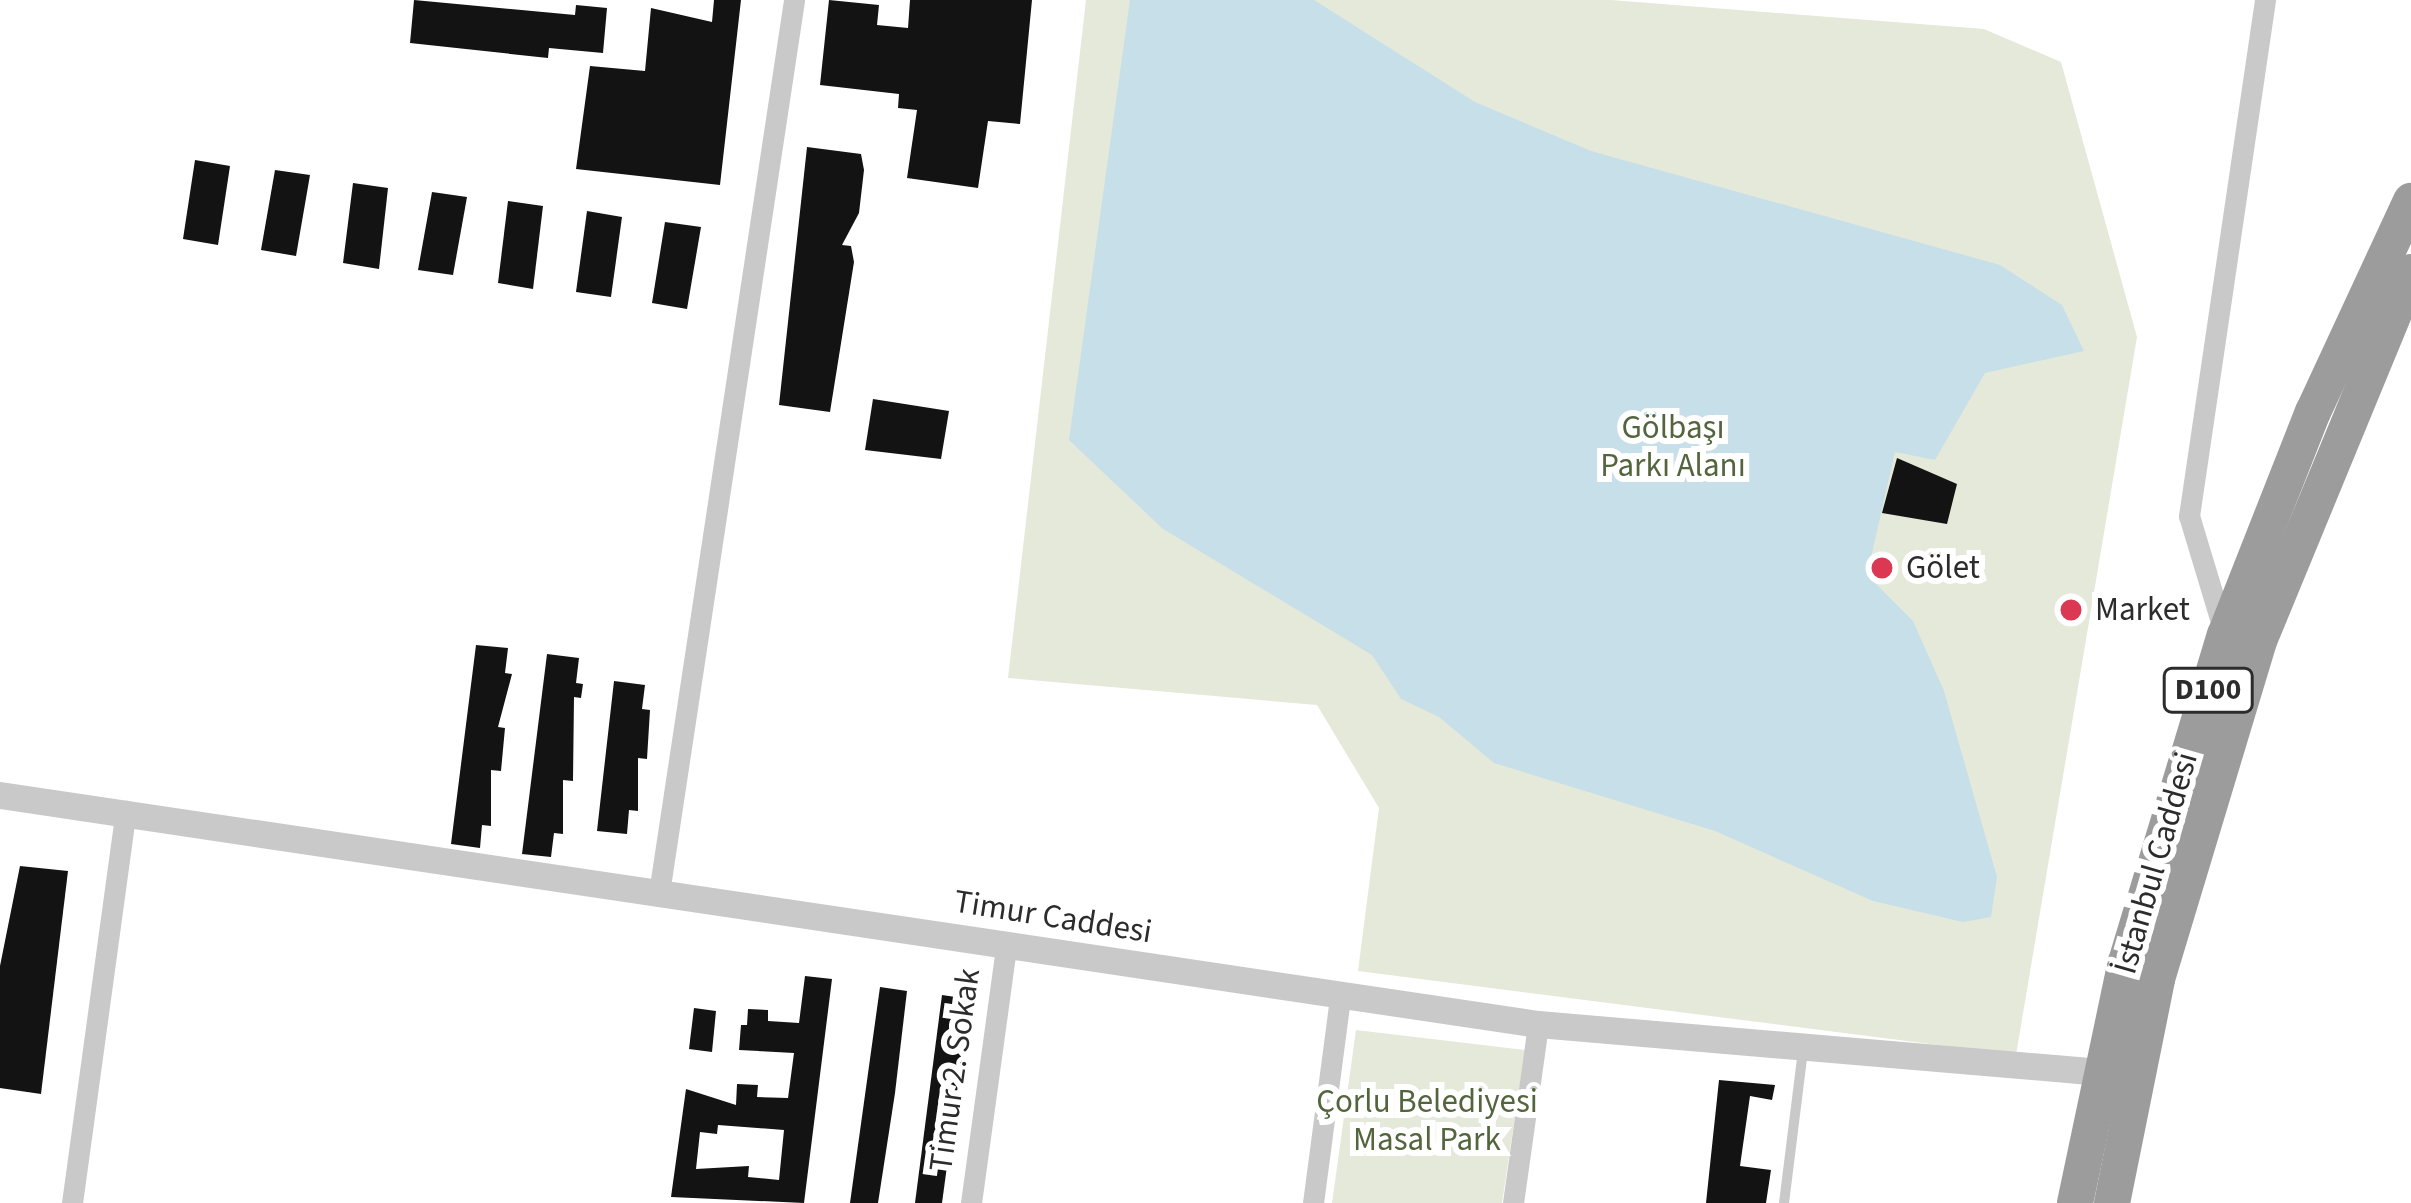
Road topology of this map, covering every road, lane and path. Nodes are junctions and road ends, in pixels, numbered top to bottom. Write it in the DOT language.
graph roads {
  1 [pos="794,0"];
  2 [pos="2265,0"];
  3 [pos="2411,201"];
  4 [pos="2411,272"];
  5 [pos="2225,635"];
  6 [pos="0,795"];
  7 [pos="126,811"];
  8 [pos="659,892"];
  9 [pos="1006,946"];
  10 [pos="1340,998"];
  11 [pos="1538,1024"];
  12 [pos="1804,1047"];
  13 [pos="2101,1072"];
  14 [pos="72,1203"];
  15 [pos="970,1203"];
  16 [pos="1313,1203"];
  17 [pos="1513,1203"];
  18 [pos="1784,1203"];
  19 [pos="2075,1203"];
  20 [pos="2112,1203"];
  1 -- 8 [label="street"];
  2 -- 5 [label="street"];
  3 -- 5 [label="highway, İstanbul Caddesi / D100"];
  4 -- 20 [label="highway, İstanbul Caddesi / D100"];
  5 -- 13 [label="highway, İstanbul Caddesi / D100"];
  6 -- 7 [label="street, Timur Caddesi"];
  7 -- 8 [label="street, Timur Caddesi"];
  7 -- 14 [label="street"];
  8 -- 9 [label="street, Timur Caddesi"];
  9 -- 10 [label="street, Timur Caddesi"];
  9 -- 15 [label="street, Timur 2. Sokak"];
  10 -- 11 [label="street, Timur Caddesi"];
  10 -- 16 [label="street"];
  11 -- 12 [label="street, Timur Caddesi"];
  11 -- 17 [label="street"];
  12 -- 13 [label="street, Timur Caddesi"];
  12 -- 18 [label="lane"];
  13 -- 19 [label="highway, İstanbul Caddesi / D100"];
}
